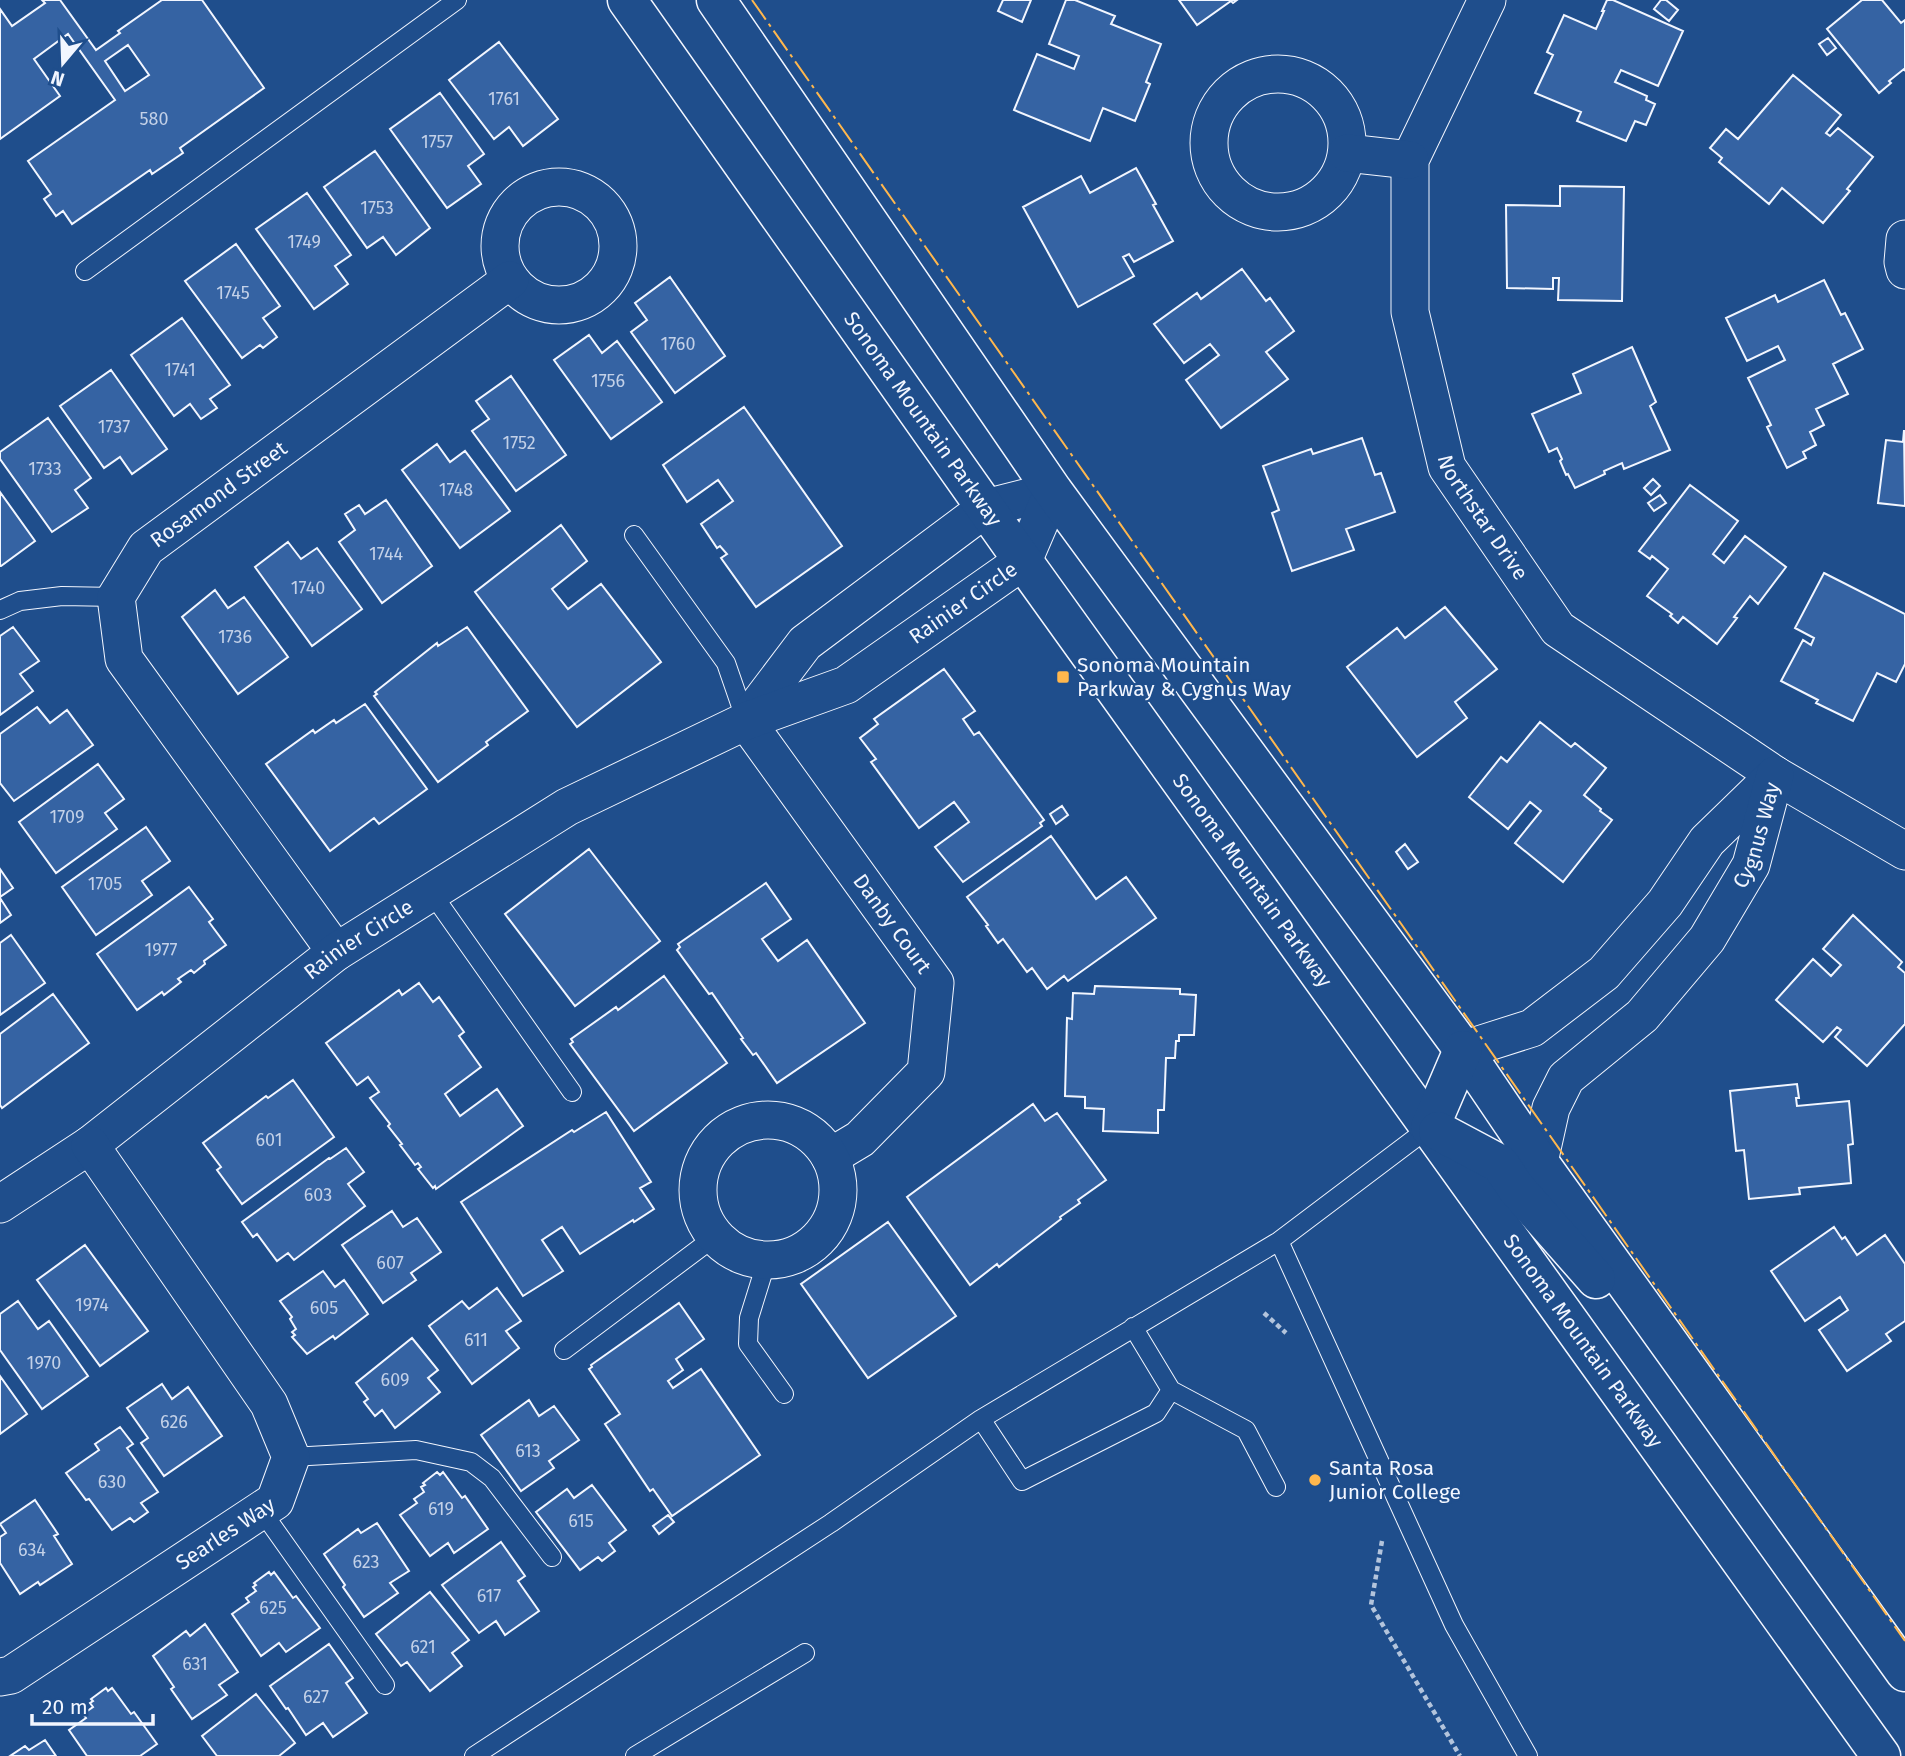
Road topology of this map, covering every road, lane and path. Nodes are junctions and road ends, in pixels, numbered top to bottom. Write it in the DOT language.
graph roads {
  1 [pos="457,0"];
  2 [pos="627,0"];
  3 [pos="716,0"];
  4 [pos="1487,0"];
  5 [pos="1347,152"];
  6 [pos="1410,160"];
  7 [pos="1905,239"];
  8 [pos="1905,270"];
  9 [pos="85,271"];
  10 [pos="510,279"];
  11 [pos="1053,491"];
  12 [pos="986,508"];
  13 [pos="634,535"];
  14 [pos="1023,561"];
  15 [pos="116,597"];
  16 [pos="0,610"];
  17 [pos="746,721"];
  18 [pos="1775,775"];
  19 [pos="1905,851"];
  20 [pos="432,892"];
  21 [pos="336,953"];
  22 [pos="1464,1050"];
  23 [pos="572,1092"];
  24 [pos="1430,1127"];
  25 [pos="90,1145"];
  26 [pos="830,1157"];
  27 [pos="1539,1162"];
  28 [pos="0,1204"];
  29 [pos="716,1236"];
  30 [pos="1279,1241"];
  31 [pos="767,1261"];
  32 [pos="1264,1313"];
  33 [pos="1133,1327"];
  34 [pos="1290,1342"];
  35 [pos="564,1350"];
  36 [pos="1171,1390"];
  37 [pos="784,1394"];
  38 [pos="981,1419"];
  39 [pos="291,1457"];
  40 [pos="1753,1459"];
  41 [pos="1276,1487"];
  42 [pos="261,1510"];
  43 [pos="1377,1529"];
  44 [pos="552,1557"];
  45 [pos="805,1653"];
  46 [pos="1905,1672"];
  47 [pos="0,1677"];
  48 [pos="385,1685"];
  49 [pos="474,1756"];
  50 [pos="635,1756"];
  51 [pos="1460,1756"];
  52 [pos="1528,1756"];
  53 [pos="1881,1756"];
  1 -- 9 [label="lane"];
  2 -- 12 [label="main road, Sonoma Mountain Parkway"];
  3 -- 11 [label="main road"];
  4 -- 6 [label="street, Northstar Drive"];
  5 -- 6 [label="street"];
  6 -- 18 [label="street, Northstar Drive"];
  7 -- 8 [label="street"];
  10 -- 15 [label="street, Rosamond Street"];
  11 -- 12 [label="street, Rainier Circle"];
  11 -- 14 [label="street, Rainier Circle"];
  11 -- 22 [label="main road"];
  12 -- 14 [label="main road, Sonoma Mountain Parkway"];
  12 -- 17 [label="street, Rainier Circle"];
  13 -- 17 [label="lane"];
  14 -- 17 [label="street, Rainier Circle"];
  14 -- 24 [label="main road, Sonoma Mountain Parkway"];
  15 -- 16 [label="lane"];
  15 -- 21 [label="street"];
  17 -- 20 [label="street, Rainier Circle"];
  17 -- 26 [label="street, Danby Court"];
  18 -- 19 [label="street, Northstar Drive"];
  18 -- 22 [label="street, Cygnus Way"];
  18 -- 27 [label="street, Cygnus Way"];
  20 -- 21 [label="street, Rainier Circle"];
  20 -- 23 [label="lane"];
  21 -- 25 [label="street, Rainier Circle"];
  22 -- 24 [label="main road"];
  22 -- 27 [label="main road"];
  24 -- 30 [label="lane"];
  24 -- 40 [label="main road"];
  24 -- 53 [label="main road, Sonoma Mountain Parkway"];
  25 -- 28 [label="street, Rainier Circle"];
  25 -- 39 [label="street"];
  26 -- 29 [label="street"];
  26 -- 31 [label="street"];
  27 -- 40 [label="main road"];
  29 -- 31 [label="street"];
  29 -- 35 [label="lane"];
  30 -- 33 [label="lane"];
  30 -- 52 [label="lane"];
  31 -- 37 [label="lane"];
  32 -- 34 [label="path"];
  33 -- 36 [label="lane"];
  33 -- 38 [label="lane"];
  36 -- 38 [label="lane"];
  36 -- 41 [label="lane"];
  38 -- 49 [label="lane"];
  39 -- 42 [label="street, Searles Way"];
  39 -- 44 [label="lane"];
  40 -- 46 [label="main road"];
  42 -- 47 [label="street, Searles Way"];
  42 -- 48 [label="lane"];
  43 -- 51 [label="path"];
  45 -- 50 [label="lane"];
}
